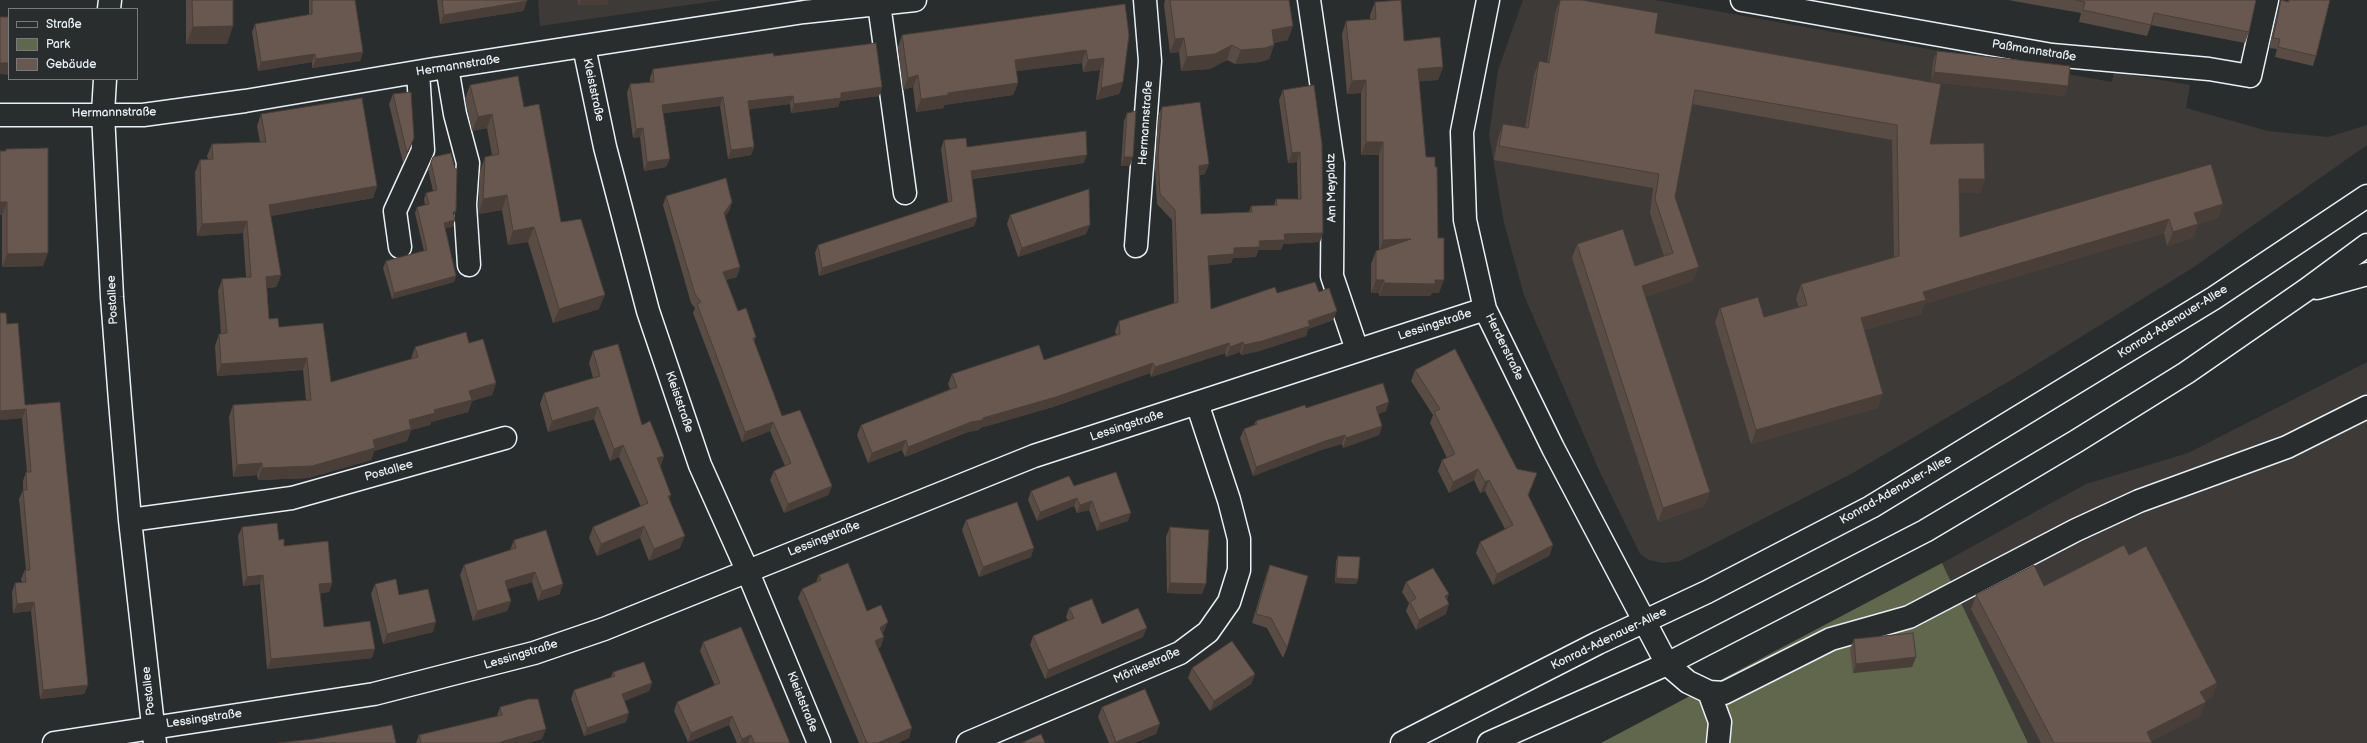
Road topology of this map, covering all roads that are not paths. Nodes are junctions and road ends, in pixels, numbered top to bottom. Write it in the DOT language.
graph roads {
  1 [pos="915,0"];
  2 [pos="1145,0"];
  3 [pos="1309,0"];
  4 [pos="1488,0"];
  5 [pos="1742,0"];
  6 [pos="2267,0"];
  7 [pos="880,4"];
  8 [pos="584,47"];
  9 [pos="447,67"];
  10 [pos="418,72"];
  11 [pos="105,80"];
  12 [pos="103,113"];
  13 [pos="0,115"];
  14 [pos="905,192"];
  15 [pos="2367,196"];
  16 [pos="2367,245"];
  17 [pos="1136,246"];
  18 [pos="400,247"];
  19 [pos="469,265"];
  20 [pos="2367,274"];
  21 [pos="2306,290"];
  22 [pos="1485,309"];
  23 [pos="1357,350"];
  24 [pos="1197,402"];
  25 [pos="2367,407"];
  26 [pos="505,438"];
  27 [pos="130,520"];
  28 [pos="747,570"];
  29 [pos="1645,620"];
  30 [pos="1667,664"];
  31 [pos="1708,692"];
  32 [pos="154,735"];
  33 [pos="54,743"];
  34 [pos="819,743"];
  35 [pos="968,743"];
  36 [pos="1402,743"];
  37 [pos="1489,743"];
  38 [pos="1718,743"];
  1 -- 7 [label="street, Hermannstraße"];
  2 -- 17 [label="street, Hermannstraße"];
  3 -- 23 [label="street, Am Meyplatz"];
  4 -- 22 [label="street, Herderstraße"];
  5 -- 6 [label="street, Paßmannstraße"];
  7 -- 8 [label="street, Hermannstraße"];
  7 -- 14 [label="street"];
  8 -- 9 [label="street, Hermannstraße"];
  8 -- 28 [label="street, Kleiststraße"];
  9 -- 10 [label="street, Hermannstraße"];
  9 -- 19 [label="street"];
  10 -- 12 [label="street, Hermannstraße"];
  10 -- 18 [label="street"];
  11 -- 12 [label="street, Postallee"];
  12 -- 13 [label="street, Hermannstraße"];
  12 -- 27 [label="street, Postallee"];
  15 -- 29 [label="street, Konrad-Adenauer-Allee"];
  16 -- 21 [label="street"];
  20 -- 21 [label="street"];
  21 -- 30 [label="street"];
  22 -- 23 [label="street, Lessingstraße"];
  22 -- 29 [label="street, Herderstraße"];
  23 -- 24 [label="street, Lessingstraße"];
  24 -- 28 [label="street, Lessingstraße"];
  24 -- 35 [label="street, Mörikestraße"];
  25 -- 31 [label="street"];
  26 -- 27 [label="street, Postallee"];
  27 -- 32 [label="street, Postallee"];
  28 -- 32 [label="street, Lessingstraße"];
  28 -- 34 [label="street, Kleiststraße"];
  29 -- 30 [label="street, Herderstraße"];
  29 -- 36 [label="street, Konrad-Adenauer-Allee"];
  30 -- 31 [label="street"];
  30 -- 37 [label="street"];
  31 -- 38 [label="street"];
  32 -- 33 [label="street, Lessingstraße"];
}
